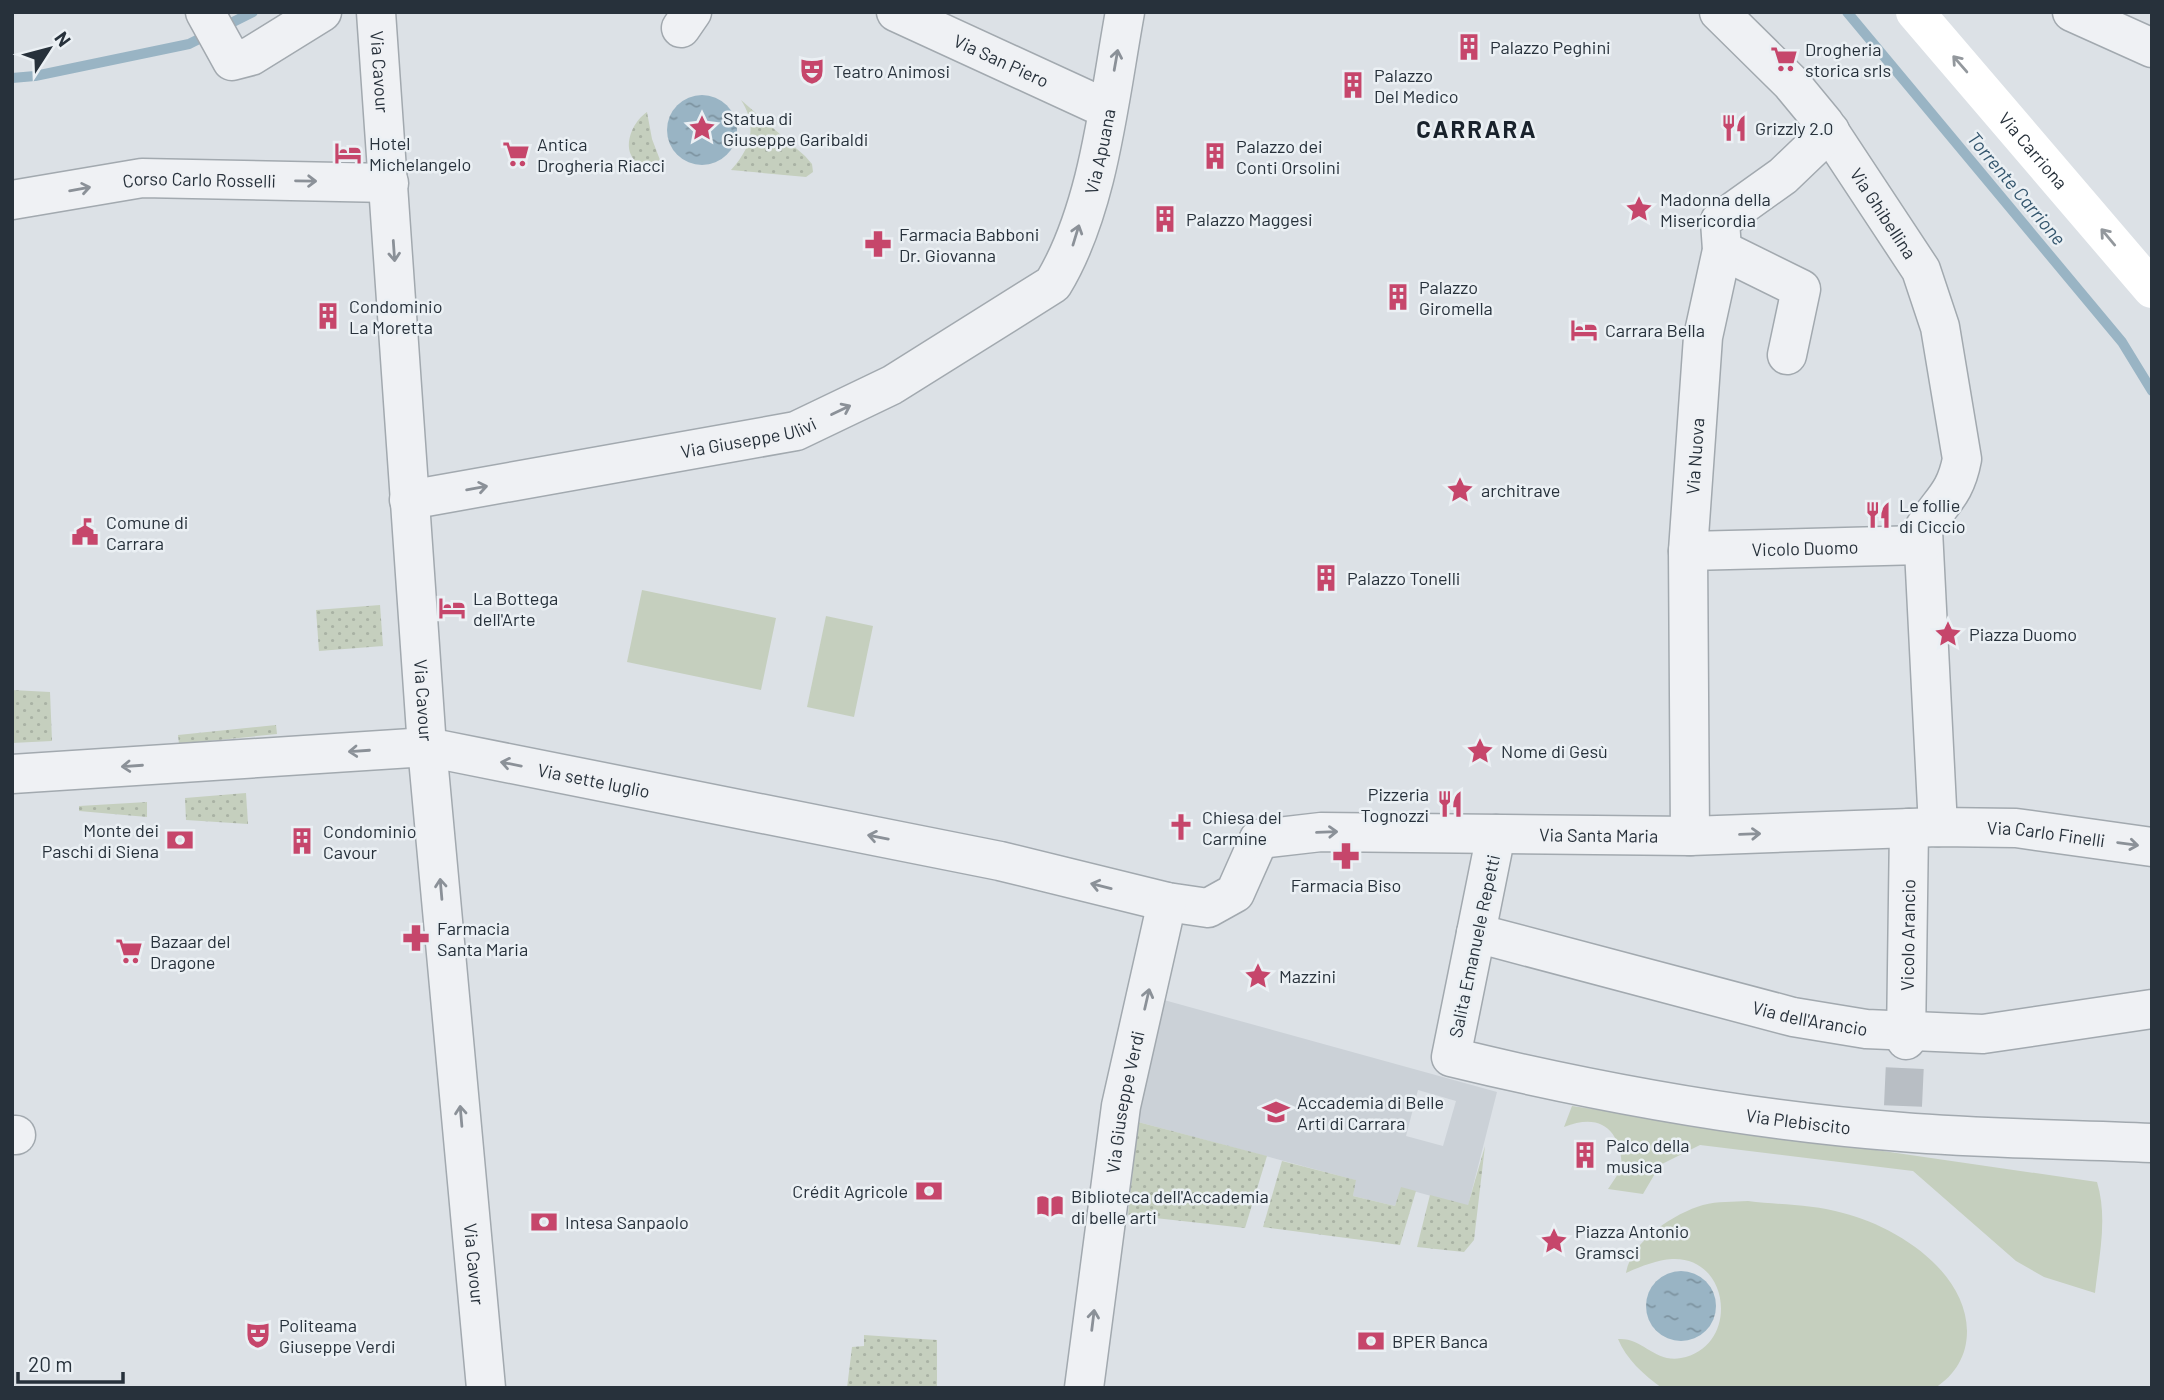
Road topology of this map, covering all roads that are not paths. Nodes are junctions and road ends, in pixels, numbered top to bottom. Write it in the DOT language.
graph roads {
  1 [pos="205,12"];
  2 [pos="322,12"];
  3 [pos="376,12"];
  4 [pos="896,12"];
  5 [pos="1125,12"];
  6 [pos="1719,12"];
  7 [pos="1915,12"];
  8 [pos="2072,12"];
  9 [pos="2152,48"];
  10 [pos="1107,109"];
  11 [pos="1830,131"];
  12 [pos="389,183"];
  13 [pos="12,200"];
  14 [pos="1722,250"];
  15 [pos="1053,284"];
  16 [pos="2152,289"];
  17 [pos="1787,355"];
  18 [pos="409,500"];
  19 [pos="1922,545"];
  20 [pos="1688,551"];
  21 [pos="427,747"];
  22 [pos="12,774"];
  23 [pos="1923,828"];
  24 [pos="1496,834"];
  25 [pos="1690,836"];
  26 [pos="2152,847"];
  27 [pos="1272,851"];
  28 [pos="1167,902"];
  29 [pos="1476,933"];
  30 [pos="2152,1009"];
  31 [pos="1906,1036"];
  32 [pos="1451,1057"];
  33 [pos="2152,1143"];
  34 [pos="486,1388"];
  35 [pos="1084,1388"];
  1 -- 2 [label="street"];
  3 -- 12 [label="street, Via Cavour"];
  4 -- 10 [label="street, Via San Piero"];
  10 -- 5 [label="street, Via Apuana, one-way"];
  6 -- 11 [label="street, Via Ghibellina"];
  16 -- 7 [label="main road, Via Carriona, one-way"];
  8 -- 9 [label="street"];
  15 -- 10 [label="street, Via Apuana, one-way"];
  11 -- 14 [label="street, Via Nuova"];
  11 -- 19 [label="street, Via Ghibellina"];
  13 -- 12 [label="street, Corso Carlo Rosselli, one-way"];
  12 -- 18 [label="street, Via Cavour, one-way"];
  14 -- 17 [label="street"];
  14 -- 20 [label="street, Via Nuova"];
  18 -- 15 [label="street, Via Giuseppe Ulivi, one-way"];
  18 -- 21 [label="street, Via Cavour"];
  19 -- 20 [label="street, Vicolo Duomo"];
  19 -- 23 [label="street"];
  20 -- 25 [label="street, Via Nuova"];
  21 -- 22 [label="street, Via sette luglio, one-way"];
  28 -- 21 [label="street, Via sette luglio, one-way"];
  34 -- 21 [label="street, Via Cavour, one-way"];
  25 -- 23 [label="street, Via Santa Maria, one-way"];
  23 -- 26 [label="street, Via Carlo Finelli, one-way"];
  23 -- 31 [label="street, Vicolo Arancio"];
  24 -- 25 [label="street, Via Santa Maria"];
  27 -- 24 [label="street, Via Santa Maria, one-way"];
  24 -- 29 [label="street, Salita Emanuele Repetti"];
  27 -- 28 [label="street, Via sette luglio"];
  35 -- 28 [label="street, Via Giuseppe Verdi, one-way"];
  29 -- 31 [label="street, Via dell'Arancio"];
  29 -- 32 [label="street, Salita Emanuele Repetti"];
  30 -- 31 [label="street, Via dell'Arancio"];
  32 -- 33 [label="street, Via Plebiscito"];
}
